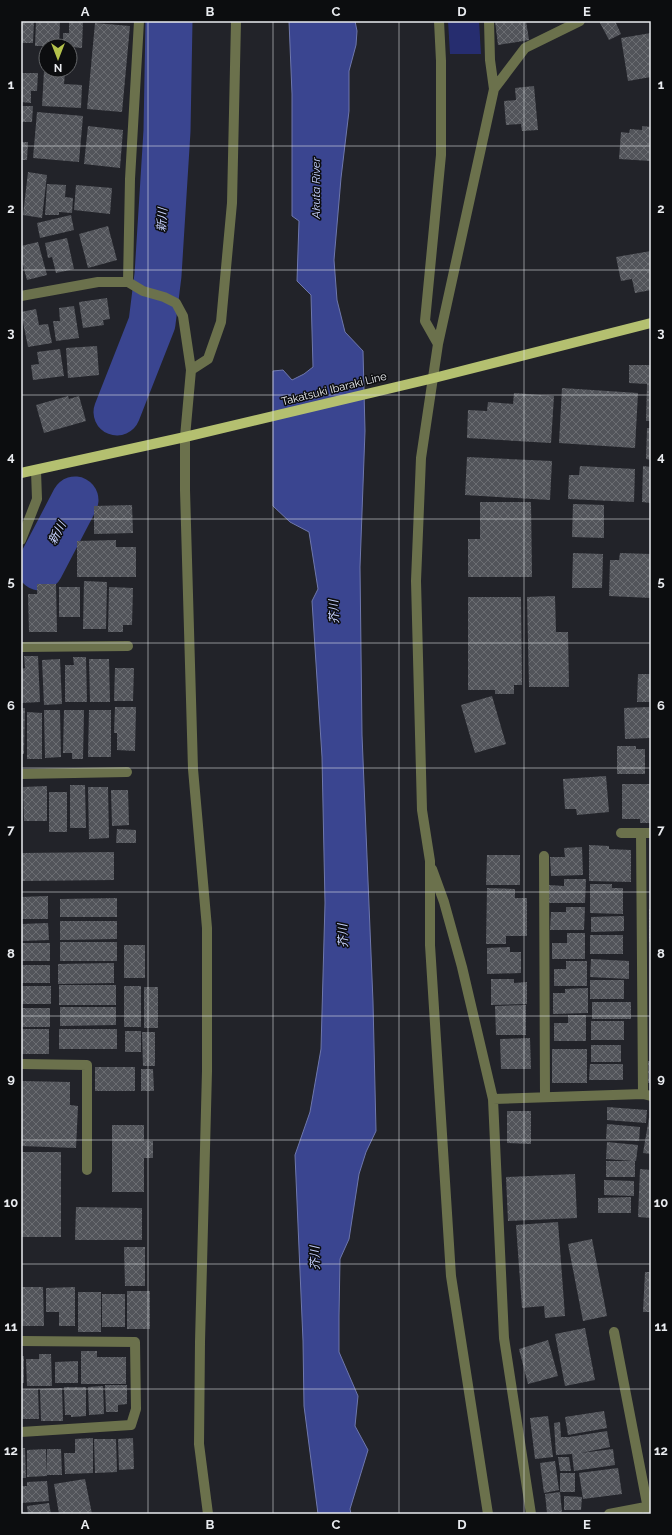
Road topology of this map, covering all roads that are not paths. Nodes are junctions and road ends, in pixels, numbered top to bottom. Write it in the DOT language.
graph roads {
  1 [pos="140,21"];
  2 [pos="236,21"];
  3 [pos="439,21"];
  4 [pos="489,21"];
  5 [pos="580,21"];
  6 [pos="494,89"];
  7 [pos="128,282"];
  8 [pos="21,296"];
  9 [pos="651,324"];
  10 [pos="438,344"];
  11 [pos="191,370"];
  12 [pos="434,378"];
  13 [pos="186,437"];
  14 [pos="36,471"];
  15 [pos="21,473"];
  16 [pos="21,540"];
  17 [pos="128,646"];
  18 [pos="21,647"];
  19 [pos="127,772"];
  20 [pos="21,774"];
  21 [pos="621,833"];
  22 [pos="646,833"];
  23 [pos="544,856"];
  24 [pos="430,861"];
  25 [pos="21,1064"];
  26 [pos="647,1095"];
  27 [pos="545,1097"];
  28 [pos="493,1099"];
  29 [pos="87,1170"];
  30 [pos="614,1332"];
  31 [pos="21,1341"];
  32 [pos="21,1432"];
  33 [pos="649,1509"];
  34 [pos="208,1514"];
  35 [pos="488,1514"];
  36 [pos="530,1514"];
  37 [pos="608,1514"];
  1 -- 7 [label="street"];
  2 -- 11 [label="street"];
  3 -- 10 [label="street"];
  4 -- 6 [label="street"];
  5 -- 6 [label="street"];
  6 -- 10 [label="street"];
  7 -- 8 [label="street"];
  7 -- 11 [label="street"];
  9 -- 12 [label="main road, Takatsuki Ibaraki Line"];
  10 -- 12 [label="street"];
  11 -- 13 [label="street"];
  12 -- 13 [label="main road, Takatsuki Ibaraki Line"];
  12 -- 24 [label="street"];
  13 -- 14 [label="main road, Takatsuki Ibaraki Line"];
  13 -- 34 [label="street"];
  14 -- 15 [label="main road, Takatsuki Ibaraki Line"];
  14 -- 16 [label="street"];
  17 -- 18 [label="street"];
  19 -- 20 [label="street"];
  21 -- 22 [label="street"];
  22 -- 26 [label="street"];
  23 -- 27 [label="street"];
  24 -- 28 [label="street"];
  24 -- 35 [label="street"];
  25 -- 29 [label="street"];
  26 -- 27 [label="street"];
  27 -- 28 [label="street"];
  28 -- 36 [label="street"];
  30 -- 33 [label="street"];
  31 -- 32 [label="street"];
  33 -- 37 [label="street"];
}
